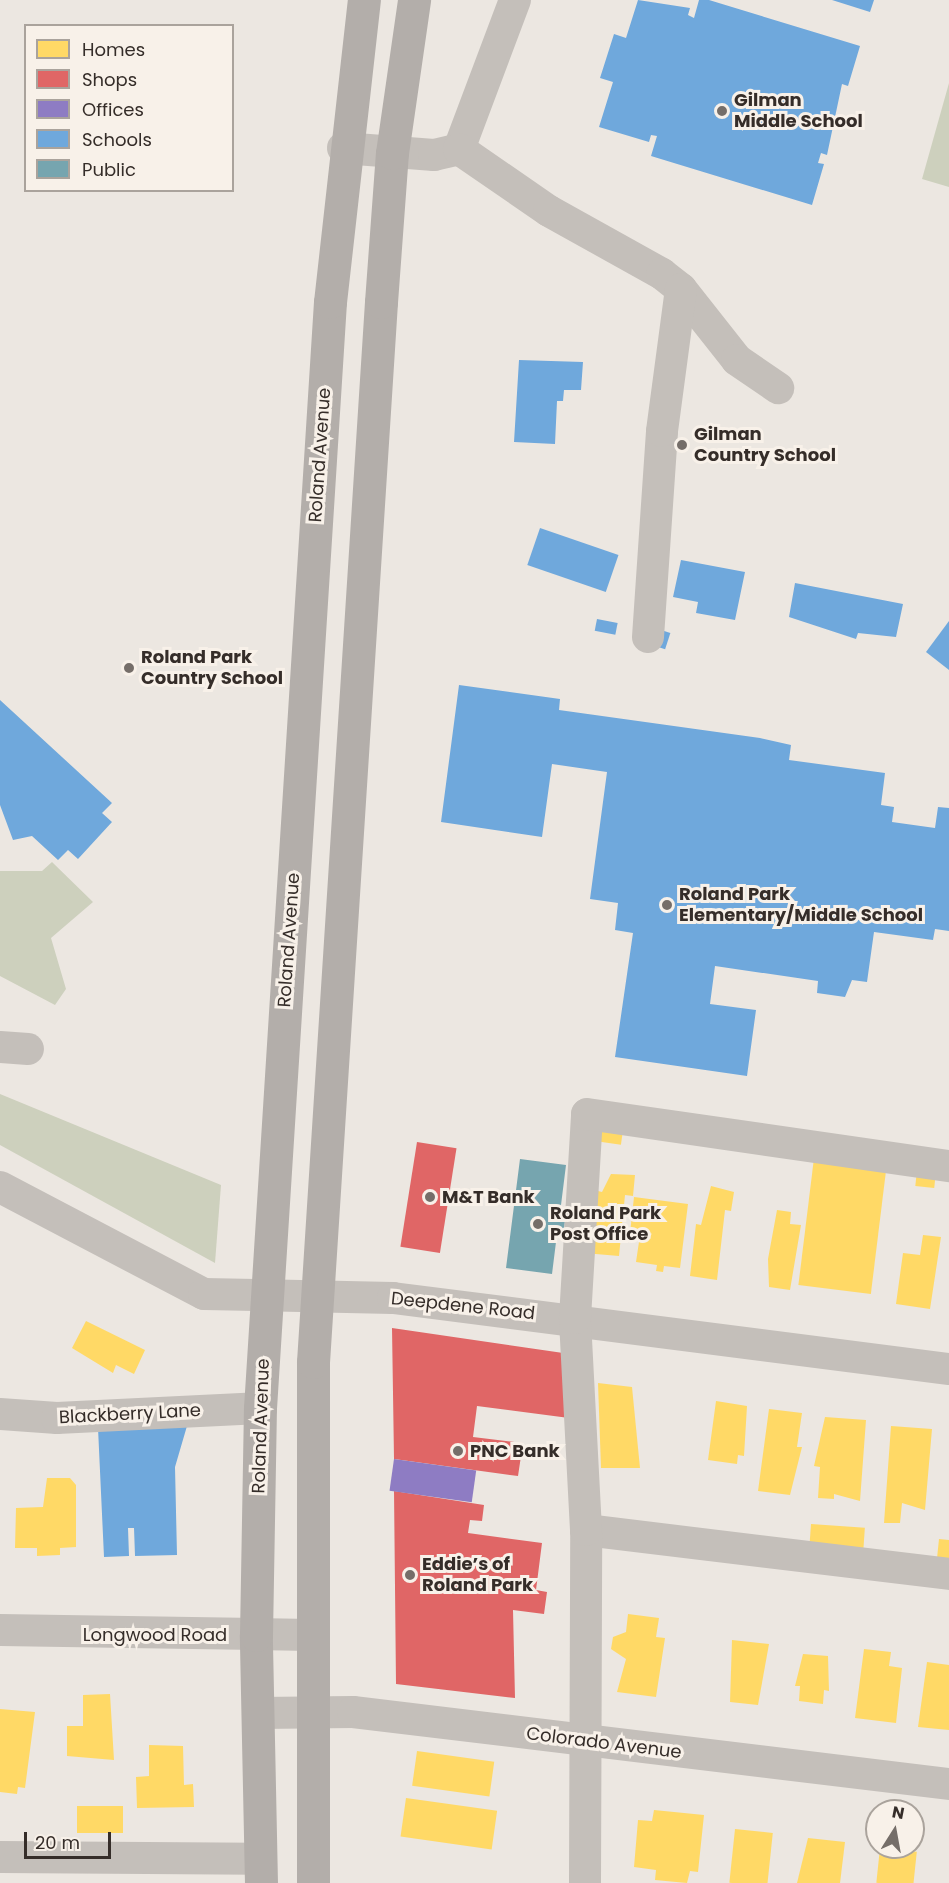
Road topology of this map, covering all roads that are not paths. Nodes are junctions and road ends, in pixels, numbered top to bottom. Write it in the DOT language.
graph roads {
  1 [pos="364,0"];
  2 [pos="414,0"];
  3 [pos="516,0"];
  4 [pos="343,148"];
  5 [pos="459,149"];
  6 [pos="392,153"];
  7 [pos="681,290"];
  8 [pos="778,388"];
  9 [pos="648,637"];
  10 [pos="949,1166"];
  11 [pos="0,1186"];
  12 [pos="267,1296"];
  13 [pos="317,1297"];
  14 [pos="575,1318"];
  15 [pos="949,1369"];
  16 [pos="260,1408"];
  17 [pos="0,1414"];
  18 [pos="586,1530"];
  19 [pos="949,1574"];
  20 [pos="0,1630"];
  21 [pos="256,1635"];
  22 [pos="311,1635"];
  23 [pos="260,1713"];
  24 [pos="312,1713"];
  25 [pos="588,1742"];
  26 [pos="949,1784"];
  27 [pos="0,1857"];
  28 [pos="261,1871"];
  29 [pos="314,1883"];
  30 [pos="585,1883"];
  1 -- 4 [label="main road, Roland Avenue"];
  2 -- 6 [label="main road"];
  3 -- 5 [label="street"];
  4 -- 6 [label="street"];
  4 -- 12 [label="main road, Roland Avenue"];
  5 -- 6 [label="street"];
  5 -- 7 [label="street"];
  6 -- 13 [label="main road"];
  7 -- 8 [label="street"];
  7 -- 9 [label="street"];
  10 -- 14 [label="street"];
  11 -- 12 [label="street, Deepdene Road"];
  12 -- 13 [label="street, Deepdene Road"];
  12 -- 16 [label="main road, Roland Avenue"];
  13 -- 14 [label="street, Deepdene Road"];
  13 -- 22 [label="main road"];
  14 -- 15 [label="street, Deepdene Road"];
  14 -- 18 [label="street"];
  16 -- 17 [label="street, Blackberry Lane"];
  16 -- 21 [label="main road, Roland Avenue"];
  18 -- 19 [label="street"];
  18 -- 25 [label="street"];
  20 -- 21 [label="street, Longwood Road"];
  21 -- 22 [label="street, Longwood Road"];
  21 -- 23 [label="main road, Roland Avenue"];
  22 -- 24 [label="main road"];
  23 -- 24 [label="street, Colorado Avenue"];
  23 -- 28 [label="main road, Roland Avenue"];
  24 -- 25 [label="street, Colorado Avenue"];
  24 -- 29 [label="main road"];
  25 -- 26 [label="street, Colorado Avenue"];
  25 -- 30 [label="street"];
  27 -- 28 [label="street"];
}
